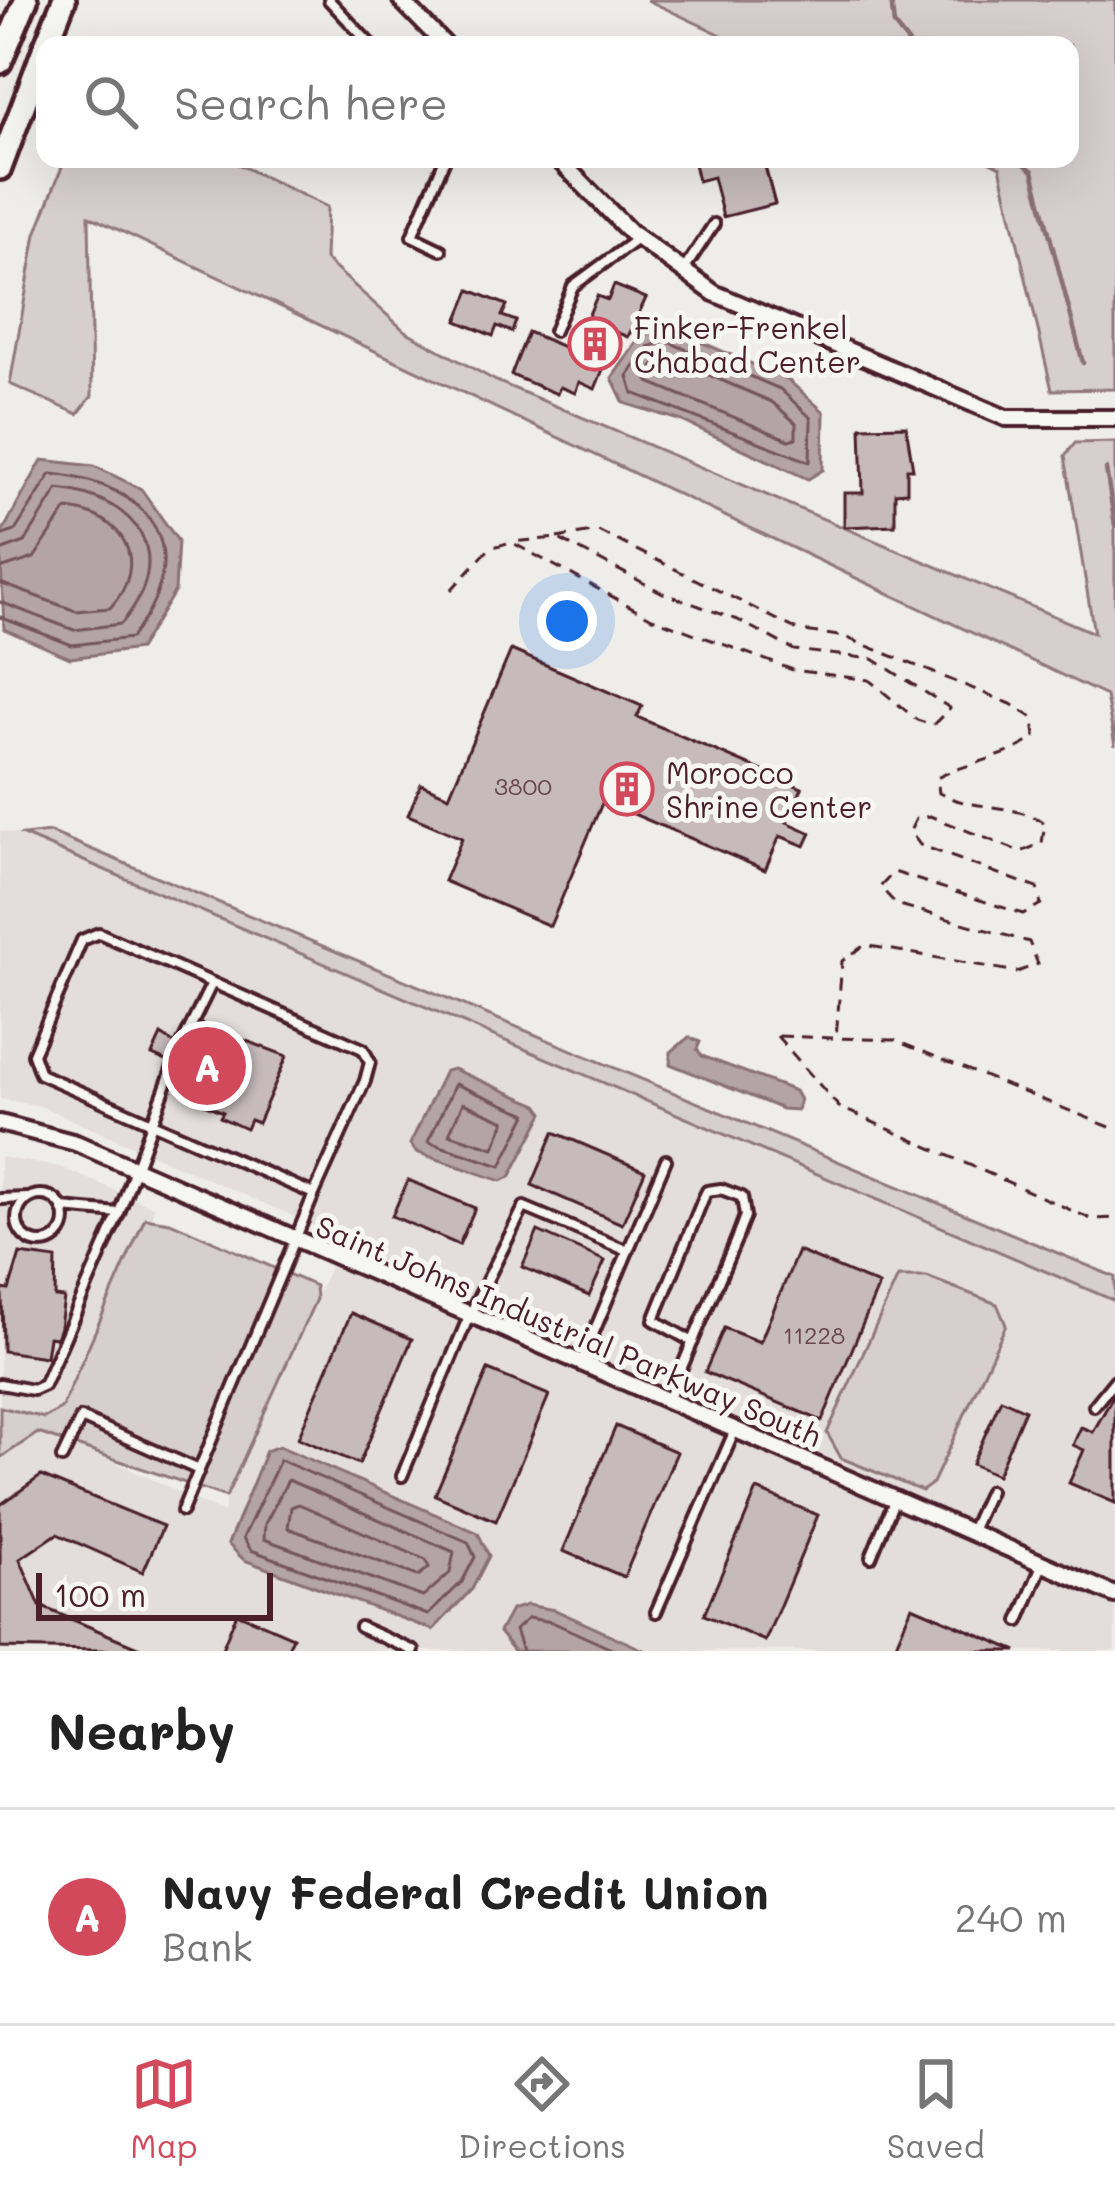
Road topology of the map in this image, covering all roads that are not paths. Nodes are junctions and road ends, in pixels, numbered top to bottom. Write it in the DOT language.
graph roads {
  1 [pos="26,0"];
  2 [pos="64,0"];
  3 [pos="329,0"];
  4 [pos="401,0"];
  5 [pos="49,36"];
  6 [pos="363,36"];
  7 [pos="437,36"];
  8 [pos="0,62"];
  9 [pos="36,70"];
  10 [pos="0,168"];
  11 [pos="441,168"];
  12 [pos="567,168"];
  13 [pos="714,224"];
  14 [pos="638,238"];
  15 [pos="441,250"];
  16 [pos="682,272"];
  17 [pos="554,331"];
  18 [pos="1115,418"];
  19 [pos="212,982"];
  20 [pos="182,1044"];
  21 [pos="174,1064"];
  22 [pos="0,1123"];
  23 [pos="153,1125"];
  24 [pos="665,1160"];
  25 [pos="134,1170"];
  26 [pos="314,1194"];
  27 [pos="29,1198"];
  28 [pos="0,1199"];
  29 [pos="62,1208"];
  30 [pos="118,1213"];
  31 [pos="294,1241"];
  32 [pos="628,1251"];
  33 [pos="469,1316"];
  34 [pos="692,1342"];
  35 [pos="580,1364"];
  36 [pos="1115,1380"];
  37 [pos="0,1384"];
  38 [pos="667,1401"];
  39 [pos="1094,1406"];
  40 [pos="735,1430"];
  41 [pos="62,1458"];
  42 [pos="199,1469"];
  43 [pos="402,1476"];
  44 [pos="989,1491"];
  45 [pos="895,1500"];
  46 [pos="182,1511"];
  47 [pos="971,1533"];
  48 [pos="871,1557"];
  49 [pos="1043,1564"];
  50 [pos="1114,1592"];
  51 [pos="656,1612"];
  52 [pos="1019,1621"];
  53 [pos="360,1627"];
  54 [pos="414,1651"];
  1 -- 8 [label="main road"];
  2 -- 5 [label="main road"];
  3 -- 6 [label="lane"];
  4 -- 7 [label="street"];
  9 -- 10 [label="main road"];
  11 -- 15 [label="lane"];
  12 -- 14 [label="street"];
  13 -- 16 [label="lane"];
  14 -- 16 [label="street"];
  14 -- 17 [label="lane"];
  16 -- 18 [label="street"];
  19 -- 20 [label="lane"];
  19 -- 23 [label="lane"];
  19 -- 26 [label="lane"];
  21 -- 23 [label="lane"];
  22 -- 25 [label="street, Saint Johns Industrial Parkway South"];
  23 -- 25 [label="lane"];
  23 -- 26 [label="lane"];
  24 -- 32 [label="lane"];
  25 -- 30 [label="lane"];
  25 -- 31 [label="street, Saint Johns Industrial Parkway South"];
  26 -- 31 [label="lane"];
  27 -- 28 [label="lane"];
  27 -- 29 [label="lane"];
  27 -- 29 [label="lane"];
  29 -- 30 [label="lane"];
  30 -- 37 [label="lane"];
  31 -- 33 [label="street, Saint Johns Industrial Parkway South"];
  31 -- 42 [label="lane"];
  32 -- 33 [label="lane"];
  32 -- 35 [label="lane"];
  33 -- 35 [label="street, Saint Johns Industrial Parkway South"];
  33 -- 43 [label="lane"];
  34 -- 34 [label="lane"];
  34 -- 38 [label="lane"];
  35 -- 38 [label="street, Saint Johns Industrial Parkway South"];
  36 -- 39 [label="lane"];
  38 -- 40 [label="street, Saint Johns Industrial Parkway South"];
  40 -- 45 [label="street, Saint Johns Industrial Parkway South"];
  40 -- 51 [label="lane"];
  41 -- 42 [label="lane"];
  42 -- 46 [label="lane"];
  44 -- 47 [label="lane"];
  45 -- 47 [label="street, Saint Johns Industrial Parkway South"];
  45 -- 48 [label="lane"];
  47 -- 49 [label="street, Saint Johns Industrial Parkway South"];
  49 -- 50 [label="street, Saint Johns Industrial Parkway South"];
  49 -- 52 [label="lane"];
  53 -- 54 [label="lane"];
}
